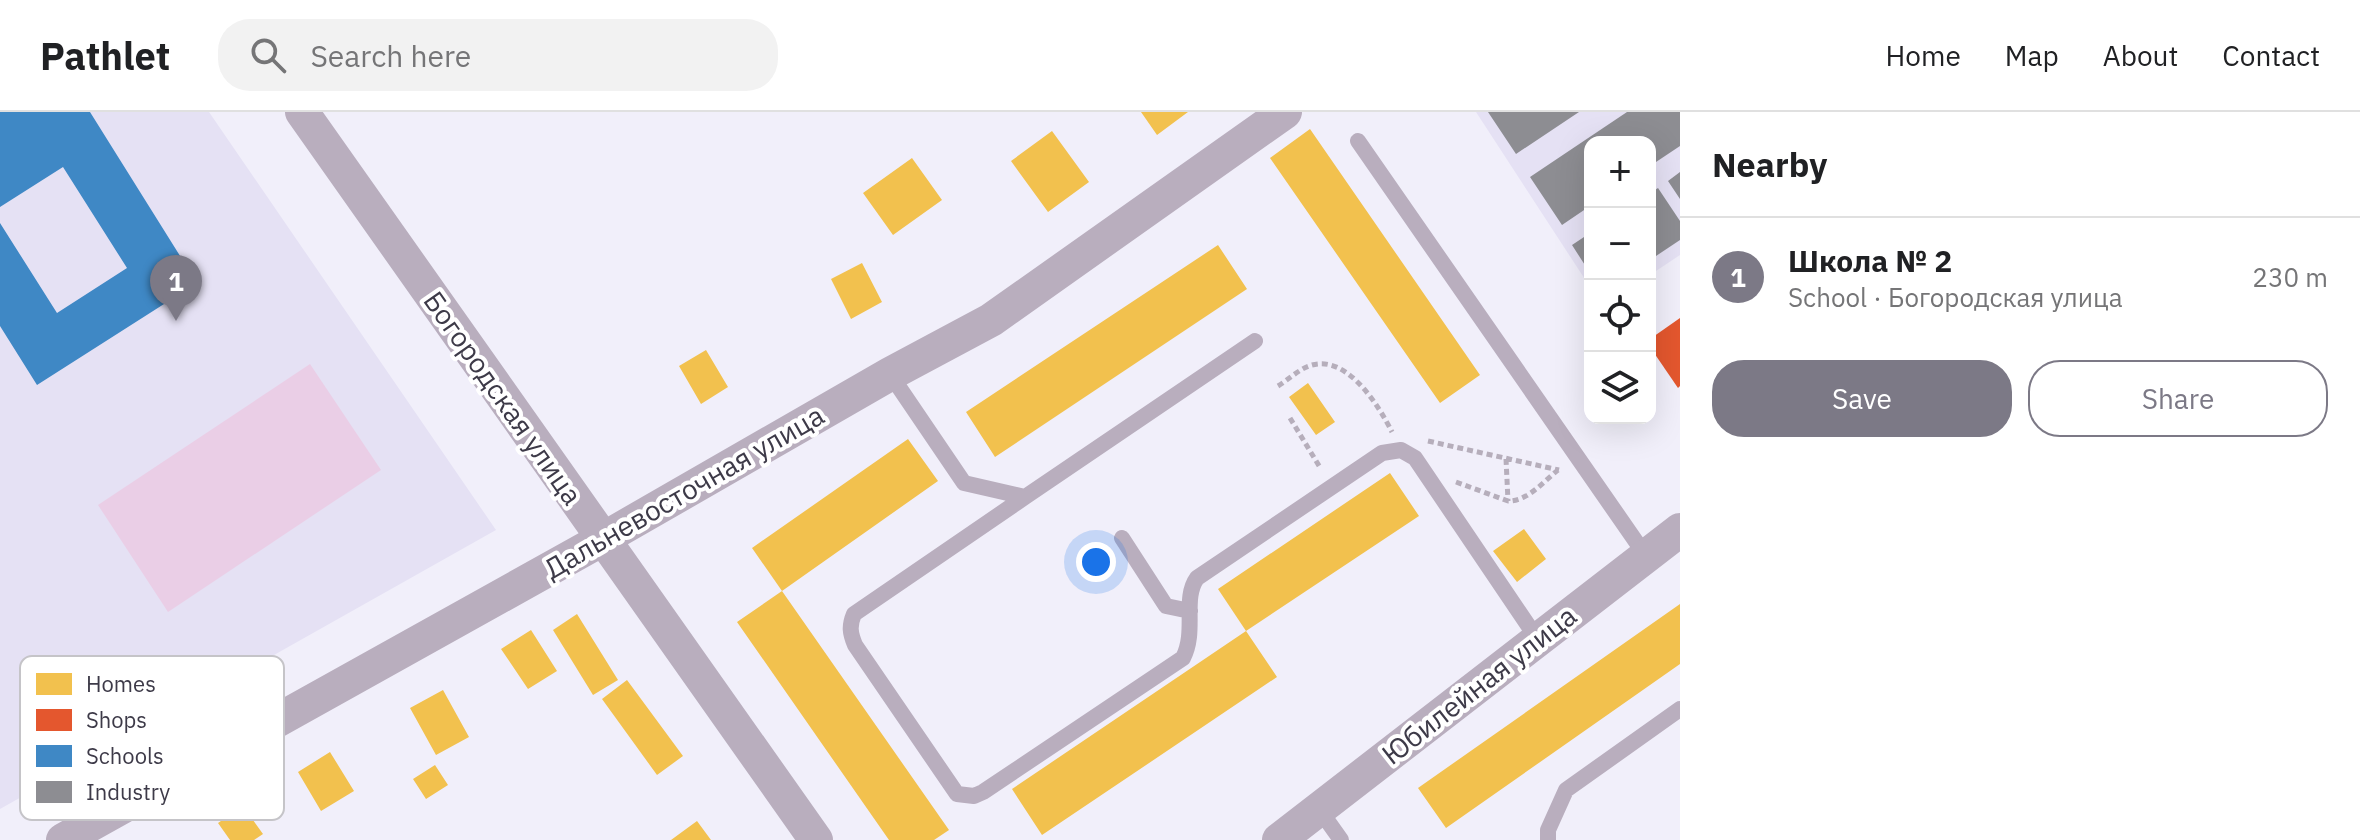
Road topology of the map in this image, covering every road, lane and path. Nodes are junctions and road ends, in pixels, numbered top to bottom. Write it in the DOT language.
graph roads {
  1 [pos="302,112"];
  2 [pos="1285,112"];
  3 [pos="1358,141"];
  4 [pos="1255,341"];
  5 [pos="890,374"];
  6 [pos="1278,386"];
  7 [pos="1290,418"];
  8 [pos="1401,450"];
  9 [pos="1506,459"];
  10 [pos="1582,465"];
  11 [pos="1422,469"];
  12 [pos="1558,470"];
  13 [pos="1332,487"];
  14 [pos="1025,497"];
  15 [pos="1508,501"];
  16 [pos="1680,530"];
  17 [pos="1122,538"];
  18 [pos="603,539"];
  19 [pos="1646,556"];
  20 [pos="1190,611"];
  21 [pos="1538,640"];
  22 [pos="1680,709"];
  23 [pos="284,717"];
  24 [pos="1319,809"];
  25 [pos="99,820"];
  26 [pos="63,840"];
  27 [pos="816,840"];
  28 [pos="1279,840"];
  29 [pos="1341,840"];
  30 [pos="1548,840"];
  1 -- 18 [label="street, Богородская улица"];
  2 -- 5 [label="street, Дальневосточная улица"];
  3 -- 10 [label="lane"];
  4 -- 14 [label="lane"];
  5 -- 14 [label="lane"];
  5 -- 18 [label="street, Дальневосточная улица"];
  6 -- 8 [label="path"];
  7 -- 13 [label="path"];
  8 -- 9 [label="path"];
  8 -- 11 [label="lane"];
  8 -- 13 [label="lane"];
  9 -- 12 [label="path"];
  9 -- 15 [label="path"];
  10 -- 12 [label="path"];
  10 -- 19 [label="lane"];
  11 -- 15 [label="path"];
  11 -- 21 [label="lane"];
  12 -- 15 [label="path"];
  13 -- 20 [label="lane"];
  14 -- 20 [label="lane"];
  16 -- 19 [label="street, Юбилейная улица"];
  17 -- 20 [label="lane"];
  18 -- 23 [label="street, Дальневосточная улица"];
  18 -- 27 [label="street, Богородская улица"];
  19 -- 21 [label="street, Юбилейная улица"];
  21 -- 24 [label="street, Юбилейная улица"];
  22 -- 30 [label="lane"];
  24 -- 28 [label="street, Юбилейная улица"];
  24 -- 29 [label="lane"];
  25 -- 26 [label="street, Дальневосточная улица"];
}
